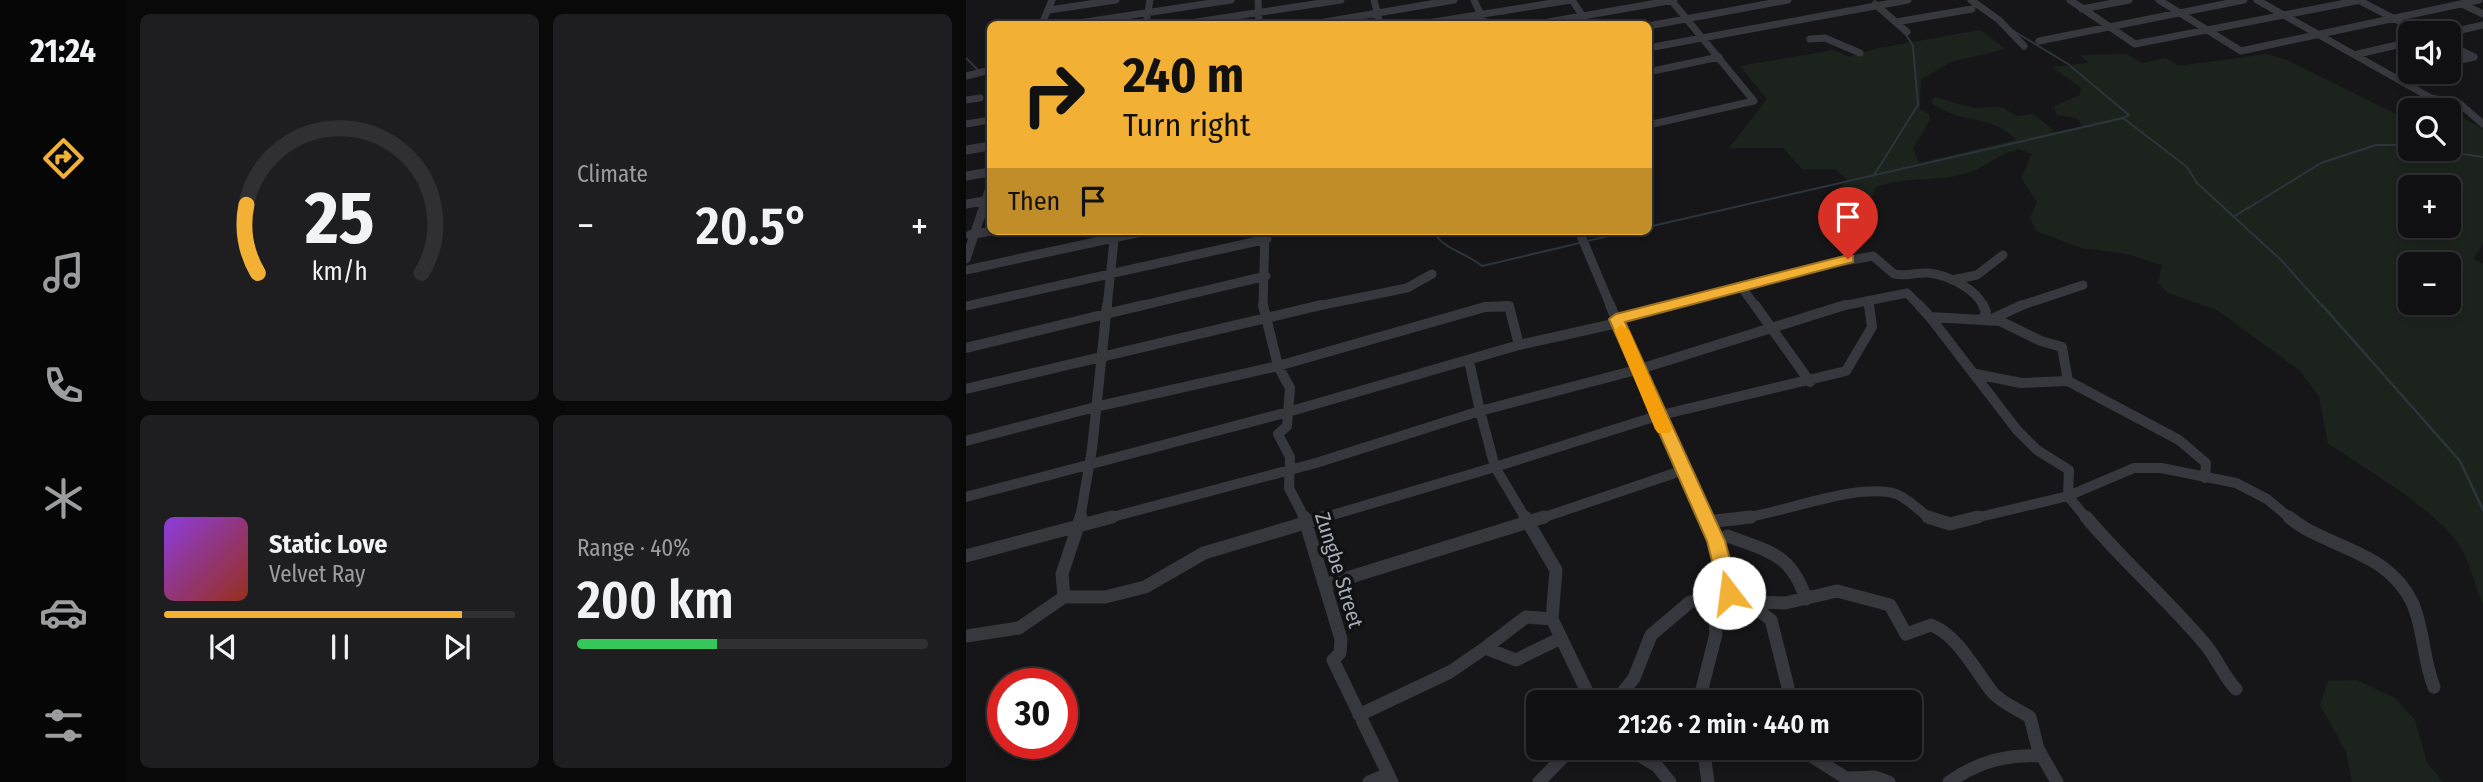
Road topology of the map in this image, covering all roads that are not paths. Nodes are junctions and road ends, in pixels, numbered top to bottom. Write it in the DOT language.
graph roads {
  1 [pos="1052,0"];
  2 [pos="1116,0"];
  3 [pos="1150,0"];
  4 [pos="1231,0"];
  5 [pos="1258,0"];
  6 [pos="1341,0"];
  7 [pos="1374,0"];
  8 [pos="1454,0"];
  9 [pos="1474,0"];
  10 [pos="1572,0"];
  11 [pos="1672,0"];
  12 [pos="1788,0"];
  13 [pos="1871,0"];
  14 [pos="1908,0"];
  15 [pos="1971,0"];
  16 [pos="2070,0"];
  17 [pos="2129,0"];
  18 [pos="2160,0"];
  19 [pos="2244,0"];
  20 [pos="2257,0"];
  21 [pos="2359,0"];
  22 [pos="2453,0"];
  23 [pos="2479,0"];
  24 [pos="1772,1"];
  25 [pos="2461,4"];
  26 [pos="1877,6"];
  27 [pos="1972,9"];
  28 [pos="2082,9"];
  29 [pos="1049,10"];
  30 [pos="1258,12"];
  31 [pos="1146,13"];
  32 [pos="1377,13"];
  33 [pos="2179,13"];
  34 [pos="2483,14"];
  35 [pos="1481,15"];
  36 [pos="2286,15"];
  37 [pos="1583,16"];
  38 [pos="1688,19"];
  39 [pos="1791,20"];
  40 [pos="2394,20"];
  41 [pos="1044,21"];
  42 [pos="1092,21"];
  43 [pos="1146,21"];
  44 [pos="1202,21"];
  45 [pos="1259,21"];
  46 [pos="1330,21"];
  47 [pos="1379,21"];
  48 [pos="1441,21"];
  49 [pos="1484,21"];
  50 [pos="1554,21"];
  51 [pos="1586,21"];
  52 [pos="1896,22"];
  53 [pos="2398,22"];
  54 [pos="1652,25"];
  55 [pos="2483,25"];
  56 [pos="2109,26"];
  57 [pos="2208,30"];
  58 [pos="2461,30"];
  59 [pos="1907,32"];
  60 [pos="2319,35"];
  61 [pos="1704,38"];
  62 [pos="1810,39"];
  63 [pos="2039,41"];
  64 [pos="2398,45"];
  65 [pos="2024,46"];
  66 [pos="1652,47"];
  67 [pos="2461,50"];
  68 [pos="1860,53"];
  69 [pos="2358,54"];
  70 [pos="1719,57"];
  71 [pos="2461,60"];
  72 [pos="987,71"];
  73 [pos="1652,71"];
  74 [pos="966,76"];
  75 [pos="2396,77"];
  76 [pos="980,98"];
  77 [pos="966,100"];
  78 [pos="987,120"];
  79 [pos="966,124"];
  80 [pos="1652,124"];
  81 [pos="2483,124"];
  82 [pos="987,146"];
  83 [pos="966,150"];
  84 [pos="987,172"];
  85 [pos="966,176"];
  86 [pos="987,200"];
  87 [pos="987,202"];
  88 [pos="966,204"];
  89 [pos="970,235"];
  90 [pos="1115,235"];
  91 [pos="1266,235"];
  92 [pos="1583,239"];
  93 [pos="2003,256"];
  94 [pos="966,260"];
  95 [pos="966,270"];
  96 [pos="1890,273"];
  97 [pos="1432,274"];
  98 [pos="1109,275"];
  99 [pos="1266,276"];
  100 [pos="1952,280"];
  101 [pos="2082,285"];
  102 [pos="1742,288"];
  103 [pos="1907,293"];
  104 [pos="1868,301"];
  105 [pos="966,306"];
  106 [pos="1107,315"];
  107 [pos="1265,317"];
  108 [pos="1930,317"];
  109 [pos="1987,320"];
  110 [pos="1617,321"];
  111 [pos="1772,328"];
  112 [pos="1519,345"];
  113 [pos="966,348"];
  114 [pos="1102,355"];
  115 [pos="1469,361"];
  116 [pos="1278,366"];
  117 [pos="1640,369"];
  118 [pos="1976,374"];
  119 [pos="2068,380"];
  120 [pos="1810,382"];
  121 [pos="966,388"];
  122 [pos="1095,407"];
  123 [pos="1480,411"];
  124 [pos="1288,412"];
  125 [pos="1657,416"];
  126 [pos="966,441"];
  127 [pos="1088,466"];
  128 [pos="1495,467"];
  129 [pos="1289,469"];
  130 [pos="1684,470"];
  131 [pos="2205,478"];
  132 [pos="2068,496"];
  133 [pos="966,497"];
  134 [pos="1706,522"];
  135 [pos="1307,523"];
  136 [pos="1527,523"];
  137 [pos="1079,527"];
  138 [pos="1716,541"];
  139 [pos="966,556"];
  140 [pos="1331,583"];
  141 [pos="1729,593"];
  142 [pos="1063,597"];
  143 [pos="1806,599"];
  144 [pos="1748,602"];
  145 [pos="1552,619"];
  146 [pos="966,636"];
  147 [pos="1561,638"];
  148 [pos="1485,648"];
  149 [pos="2434,687"];
  150 [pos="2236,689"];
  151 [pos="1586,690"];
  152 [pos="1624,690"];
  153 [pos="1702,690"];
  154 [pos="1787,690"];
  155 [pos="1359,715"];
  156 [pos="2041,755"];
  157 [pos="1560,760"];
  158 [pos="1647,760"];
  159 [pos="1705,760"];
  160 [pos="1818,760"];
  161 [pos="1390,778"];
  162 [pos="1369,782"];
  163 [pos="1539,782"];
  164 [pos="1670,782"];
  165 [pos="1708,782"];
  166 [pos="1889,782"];
  167 [pos="1949,782"];
  168 [pos="2057,782"];
  1 -- 29 [label="street"];
  2 -- 29 [label="street"];
  3 -- 31 [label="street"];
  4 -- 31 [label="street"];
  5 -- 30 [label="street"];
  6 -- 30 [label="street"];
  7 -- 32 [label="street"];
  8 -- 32 [label="street"];
  9 -- 35 [label="street"];
  10 -- 35 [label="street"];
  10 -- 37 [label="street"];
  11 -- 37 [label="street"];
  11 -- 38 [label="street"];
  12 -- 24 [label="street"];
  13 -- 26 [label="street"];
  14 -- 26 [label="street"];
  15 -- 65 [label="street"];
  16 -- 28 [label="street"];
  17 -- 28 [label="street"];
  18 -- 33 [label="street"];
  19 -- 33 [label="street"];
  20 -- 36 [label="street"];
  21 -- 36 [label="street"];
  21 -- 40 [label="street"];
  22 -- 25 [label="street"];
  23 -- 25 [label="street"];
  24 -- 38 [label="street"];
  24 -- 39 [label="street"];
  25 -- 34 [label="street"];
  25 -- 40 [label="street"];
  26 -- 39 [label="street"];
  26 -- 52 [label="street"];
  27 -- 52 [label="street"];
  28 -- 56 [label="street"];
  29 -- 41 [label="street"];
  30 -- 44 [label="street"];
  30 -- 45 [label="street"];
  31 -- 42 [label="street"];
  31 -- 43 [label="street"];
  32 -- 46 [label="street"];
  32 -- 47 [label="street"];
  33 -- 56 [label="street"];
  33 -- 57 [label="street"];
  35 -- 48 [label="street"];
  35 -- 49 [label="street"];
  36 -- 57 [label="street"];
  36 -- 60 [label="street"];
  37 -- 50 [label="street"];
  37 -- 51 [label="street"];
  38 -- 54 [label="street"];
  38 -- 61 [label="street"];
  39 -- 61 [label="street"];
  40 -- 53 [label="street"];
  40 -- 60 [label="street"];
  52 -- 59 [label="street"];
  55 -- 58 [label="street"];
  56 -- 57 [label="street"];
  56 -- 63 [label="street"];
  57 -- 60 [label="street"];
  60 -- 69 [label="street"];
  61 -- 66 [label="street"];
  61 -- 70 [label="street"];
  62 -- 68 [label="street"];
  64 -- 69 [label="street"];
  67 -- 71 [label="street"];
  69 -- 75 [label="street"];
  70 -- 73 [label="street"];
  70 -- 80 [label="street"];
  72 -- 74 [label="street"];
  75 -- 81 [label="street"];
  76 -- 77 [label="street"];
  78 -- 79 [label="street"];
  82 -- 83 [label="street"];
  84 -- 85 [label="street"];
  86 -- 88 [label="street"];
  87 -- 89 [label="street"];
  89 -- 94 [label="street"];
  90 -- 95 [label="street"];
  90 -- 98 [label="street"];
  91 -- 98 [label="street"];
  91 -- 99 [label="street, Zungbe Street"];
  92 -- 110 [label="street"];
  93 -- 100 [label="street"];
  96 -- 100 [label="street"];
  96 -- 102 [label="street"];
  96 -- 103 [label="street"];
  97 -- 107 [label="street"];
  98 -- 105 [label="street"];
  98 -- 106 [label="street"];
  99 -- 106 [label="street"];
  99 -- 107 [label="street, Zungbe Street"];
  100 -- 109 [label="street"];
  101 -- 109 [label="street"];
  102 -- 110 [label="street"];
  102 -- 111 [label="street"];
  103 -- 104 [label="street"];
  103 -- 108 [label="street"];
  104 -- 111 [label="street"];
  104 -- 120 [label="street"];
  106 -- 113 [label="street"];
  106 -- 114 [label="street"];
  107 -- 114 [label="street"];
  107 -- 116 [label="street, Zungbe Street"];
  108 -- 109 [label="street"];
  108 -- 118 [label="street"];
  109 -- 119 [label="street"];
  110 -- 112 [label="street"];
  110 -- 117 [label="street"];
  111 -- 117 [label="street"];
  111 -- 120 [label="street"];
  112 -- 115 [label="street"];
  112 -- 116 [label="street"];
  114 -- 121 [label="street"];
  114 -- 122 [label="street"];
  115 -- 123 [label="street"];
  115 -- 124 [label="street"];
  116 -- 122 [label="street"];
  116 -- 124 [label="street, Zungbe Street"];
  117 -- 123 [label="street"];
  117 -- 125 [label="street"];
  118 -- 119 [label="street"];
  118 -- 132 [label="street"];
  119 -- 131 [label="street"];
  120 -- 125 [label="street"];
  122 -- 126 [label="street"];
  122 -- 127 [label="street"];
  123 -- 128 [label="street"];
  123 -- 129 [label="street"];
  124 -- 127 [label="street"];
  124 -- 129 [label="street, Zungbe Street"];
  125 -- 128 [label="street"];
  125 -- 130 [label="street"];
  127 -- 133 [label="street"];
  127 -- 137 [label="street"];
  128 -- 135 [label="street"];
  128 -- 136 [label="street"];
  129 -- 135 [label="street, Zungbe Street"];
  129 -- 137 [label="street"];
  130 -- 134 [label="street"];
  130 -- 136 [label="street"];
  131 -- 132 [label="street"];
  131 -- 149 [label="street"];
  132 -- 134 [label="street"];
  132 -- 150 [label="street"];
  134 -- 138 [label="street"];
  135 -- 142 [label="street"];
  135 -- 155 [label="street, Zungbe Street"];
  136 -- 140 [label="street"];
  136 -- 145 [label="street"];
  137 -- 139 [label="street"];
  137 -- 142 [label="street"];
  138 -- 141 [label="street"];
  138 -- 143 [label="street"];
  141 -- 144 [label="street"];
  141 -- 152 [label="street"];
  141 -- 153 [label="street"];
  142 -- 146 [label="street"];
  143 -- 144 [label="street"];
  143 -- 156 [label="street"];
  144 -- 154 [label="street"];
  145 -- 147 [label="street"];
  145 -- 148 [label="street"];
  147 -- 148 [label="street"];
  147 -- 151 [label="street"];
  148 -- 155 [label="street"];
  155 -- 161 [label="street, Zungbe Street"];
  156 -- 167 [label="street"];
  156 -- 168 [label="street"];
  157 -- 163 [label="street"];
  158 -- 164 [label="street"];
  159 -- 165 [label="street"];
  160 -- 166 [label="street"];
  161 -- 162 [label="street"];
}
